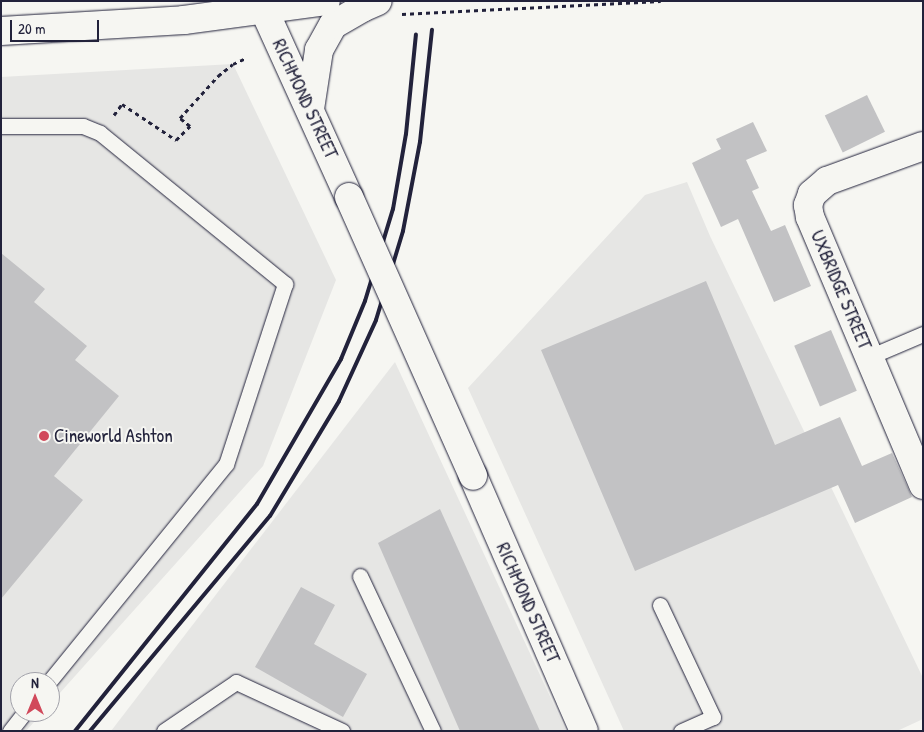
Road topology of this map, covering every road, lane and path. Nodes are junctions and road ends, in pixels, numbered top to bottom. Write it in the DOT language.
graph roads {
  1 [pos="326,1"];
  2 [pos="662,1"];
  3 [pos="262,5"];
  4 [pos="389,8"];
  5 [pos="1,31"];
  6 [pos="246,58"];
  7 [pos="310,109"];
  8 [pos="1,126"];
  9 [pos="100,133"];
  10 [pos="916,148"];
  11 [pos="923,334"];
  12 [pos="869,356"];
  13 [pos="923,485"];
  14 [pos="360,576"];
  15 [pos="660,605"];
  16 [pos="57,672"];
  17 [pos="164,731"];
  18 [pos="342,731"];
  19 [pos="433,731"];
  20 [pos="584,731"];
  21 [pos="681,731"];
  1 -- 3 [label="main road"];
  2 -- 4 [label="path"];
  3 -- 5 [label="main road"];
  3 -- 7 [label="main road, RICHMOND STREET"];
  4 -- 7 [label="main road"];
  6 -- 9 [label="path"];
  7 -- 20 [label="main road, RICHMOND STREET, bridge"];
  8 -- 9 [label="lane"];
  9 -- 16 [label="lane"];
  10 -- 12 [label="main road, UXBRIDGE STREET"];
  11 -- 12 [label="lane"];
  12 -- 13 [label="main road, UXBRIDGE STREET"];
  14 -- 19 [label="lane"];
  15 -- 21 [label="lane"];
  17 -- 18 [label="lane"];
}
